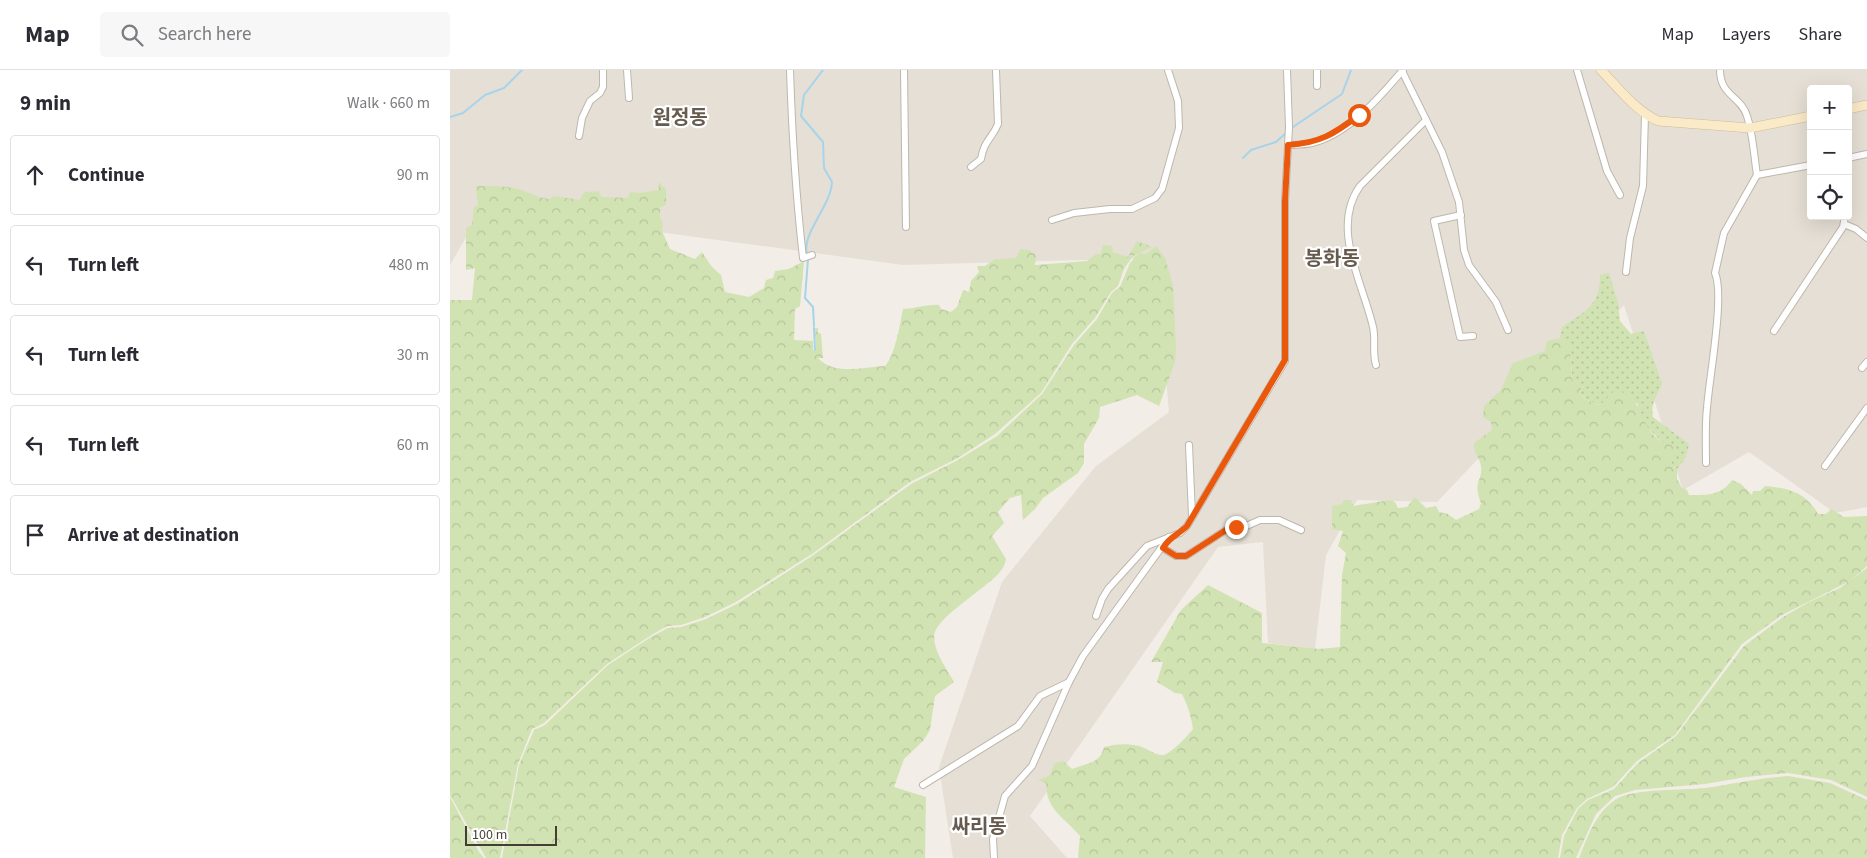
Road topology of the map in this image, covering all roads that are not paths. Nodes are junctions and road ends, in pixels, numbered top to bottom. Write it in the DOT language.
graph roads {
  1 [pos="603,70"];
  2 [pos="627,70"];
  3 [pos="790,70"];
  4 [pos="904,70"];
  5 [pos="996,70"];
  6 [pos="1168,70"];
  7 [pos="1287,70"];
  8 [pos="1317,70"];
  9 [pos="1403,70"];
  10 [pos="1577,70"];
  11 [pos="1601,70"];
  12 [pos="1720,70"];
  13 [pos="1317,86"];
  14 [pos="629,98"];
  15 [pos="1867,105"];
  16 [pos="1852,108"];
  17 [pos="1645,115"];
  18 [pos="1807,117"];
  19 [pos="1426,120"];
  20 [pos="1750,128"];
  21 [pos="579,136"];
  22 [pos="1288,145"];
  23 [pos="1867,154"];
  24 [pos="1852,157"];
  25 [pos="1807,166"];
  26 [pos="971,167"];
  27 [pos="1757,175"];
  28 [pos="1620,195"];
  29 [pos="1461,216"];
  30 [pos="1052,220"];
  31 [pos="1844,220"];
  32 [pos="1844,224"];
  33 [pos="906,228"];
  34 [pos="1867,238"];
  35 [pos="812,254"];
  36 [pos="1626,272"];
  37 [pos="1508,330"];
  38 [pos="1774,331"];
  39 [pos="1473,336"];
  40 [pos="1867,362"];
  41 [pos="1376,365"];
  42 [pos="1862,368"];
  43 [pos="1867,408"];
  44 [pos="1189,445"];
  45 [pos="1706,463"];
  46 [pos="1825,466"];
  47 [pos="1192,517"];
  48 [pos="1301,530"];
  49 [pos="1169,537"];
  50 [pos="1163,548"];
  51 [pos="1096,616"];
  52 [pos="1069,682"];
  53 [pos="923,785"];
  54 [pos="994,858"];
  1 -- 21 [label="street"];
  2 -- 14 [label="street"];
  3 -- 35 [label="street"];
  4 -- 33 [label="street"];
  5 -- 26 [label="street"];
  6 -- 30 [label="street"];
  7 -- 22 [label="street"];
  8 -- 13 [label="street"];
  9 -- 19 [label="street"];
  9 -- 22 [label="street"];
  10 -- 28 [label="street"];
  11 -- 17 [label="street"];
  12 -- 20 [label="street"];
  15 -- 16 [label="street"];
  17 -- 20 [label="street"];
  17 -- 36 [label="street"];
  18 -- 20 [label="street"];
  19 -- 29 [label="street"];
  19 -- 41 [label="street"];
  20 -- 27 [label="street"];
  22 -- 47 [label="street"];
  23 -- 24 [label="street"];
  25 -- 27 [label="street"];
  27 -- 45 [label="street"];
  29 -- 37 [label="street"];
  29 -- 39 [label="street"];
  31 -- 32 [label="street"];
  32 -- 34 [label="street"];
  32 -- 38 [label="street"];
  40 -- 42 [label="street"];
  43 -- 46 [label="street"];
  44 -- 47 [label="street"];
  47 -- 49 [label="street"];
  48 -- 50 [label="street"];
  49 -- 50 [label="street"];
  49 -- 51 [label="street"];
  50 -- 52 [label="street"];
  52 -- 53 [label="street"];
  52 -- 54 [label="street"];
}
